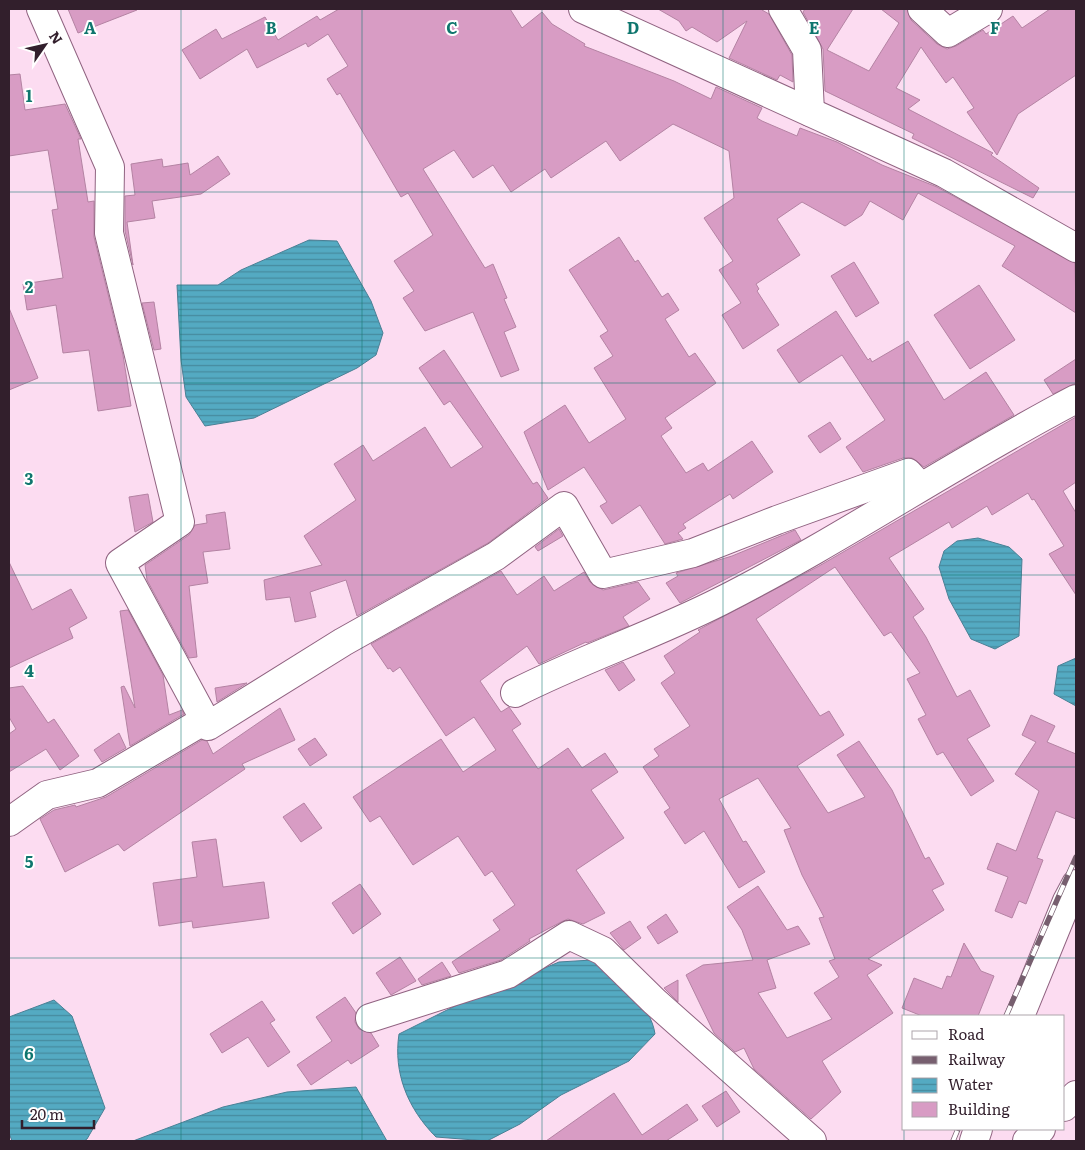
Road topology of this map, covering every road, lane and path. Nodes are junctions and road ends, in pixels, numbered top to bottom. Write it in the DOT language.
graph roads {
  1 [pos="41,9"];
  2 [pos="584,9"];
  3 [pos="783,9"];
  4 [pos="922,9"];
  5 [pos="988,9"];
  6 [pos="810,112"];
  7 [pos="1076,248"];
  8 [pos="1076,399"];
  9 [pos="920,486"];
  10 [pos="515,693"];
  11 [pos="205,720"];
  12 [pos="9,822"];
  13 [pos="1076,884"];
  14 [pos="1020,1015"];
  15 [pos="370,1018"];
  16 [pos="1076,1095"];
  17 [pos="1065,1106"];
  18 [pos="1040,1130"];
  19 [pos="812,1141"];
  20 [pos="1027,1141"];
  1 -- 11 [label="main road"];
  2 -- 6 [label="main road"];
  3 -- 6 [label="main road"];
  4 -- 5 [label="main road"];
  6 -- 7 [label="main road"];
  8 -- 9 [label="main road"];
  9 -- 10 [label="main road"];
  9 -- 11 [label="main road"];
  11 -- 12 [label="main road"];
  13 -- 14 [label="main road"];
  15 -- 19 [label="main road"];
  16 -- 17 [label="main road"];
  18 -- 20 [label="main road"];
}
